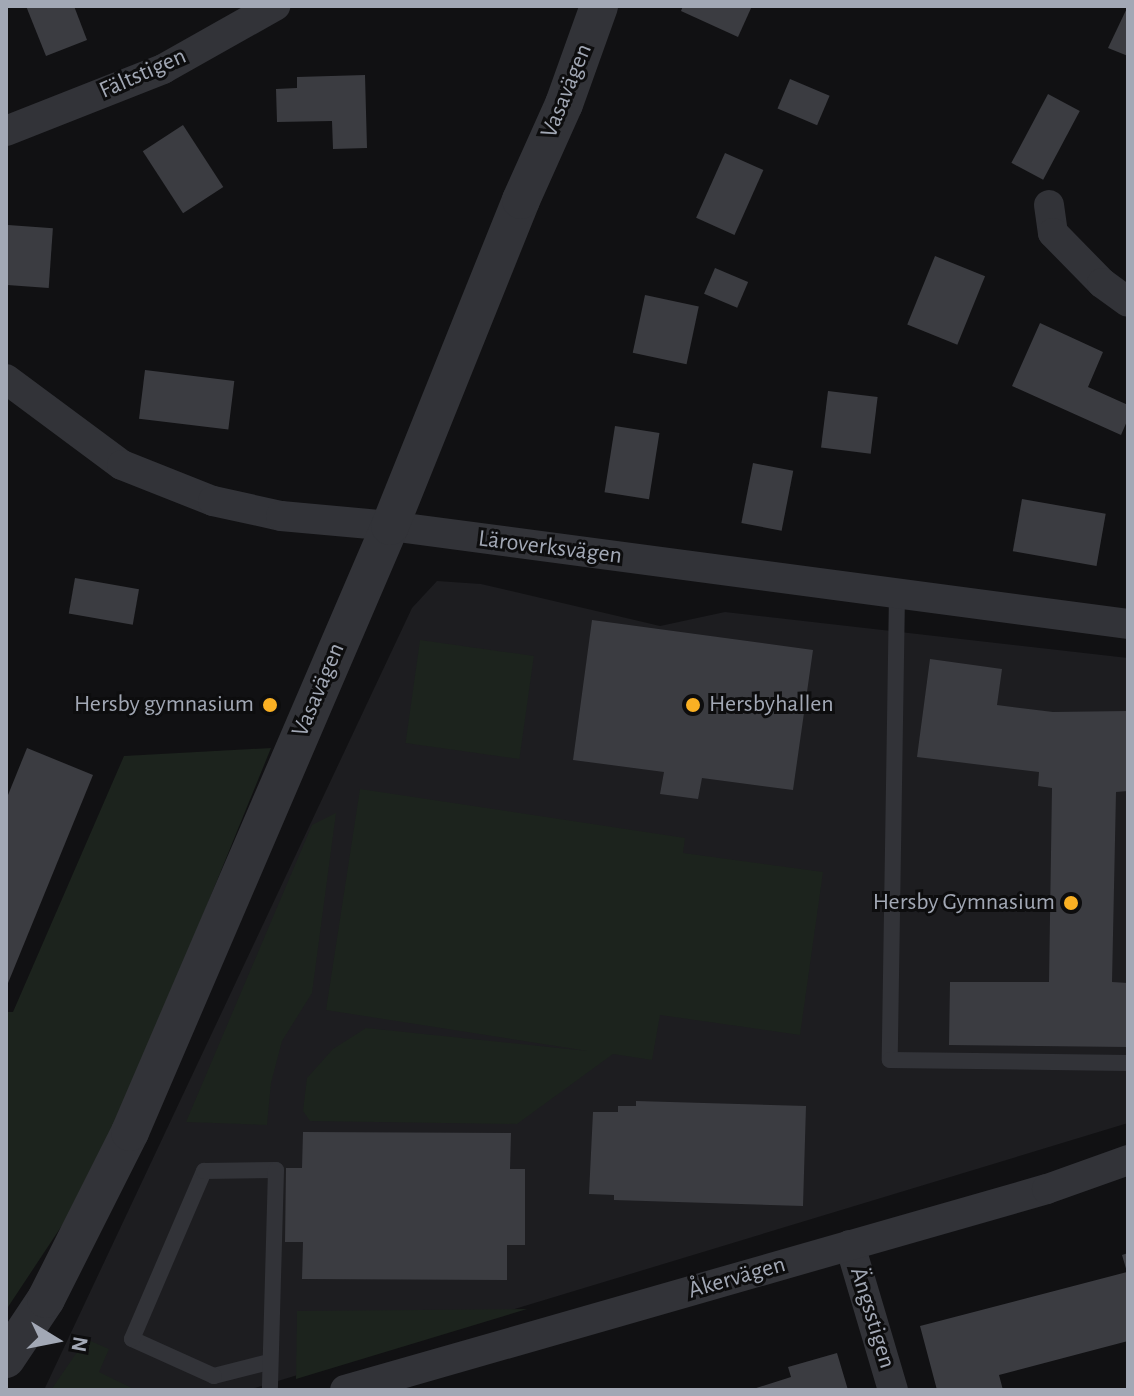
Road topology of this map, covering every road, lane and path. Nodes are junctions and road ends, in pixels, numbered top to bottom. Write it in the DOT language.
graph roads {
  1 [pos="275,6"];
  2 [pos="599,6"];
  3 [pos="6,131"];
  4 [pos="1049,205"];
  5 [pos="1128,302"];
  6 [pos="6,379"];
  7 [pos="390,526"];
  8 [pos="897,594"];
  9 [pos="1128,624"];
  10 [pos="1128,1063"];
  11 [pos="1128,1160"];
  12 [pos="850,1245"];
  13 [pos="6,1359"];
  14 [pos="269,1362"];
  15 [pos="270,1390"];
  16 [pos="345,1390"];
  17 [pos="893,1390"];
  1 -- 3 [label="street, Fältstigen"];
  2 -- 7 [label="street, Vasavägen"];
  4 -- 5 [label="street"];
  6 -- 7 [label="street, Läroverksvägen"];
  7 -- 8 [label="street, Läroverksvägen"];
  7 -- 13 [label="street, Vasavägen"];
  8 -- 9 [label="street, Läroverksvägen"];
  8 -- 10 [label="lane"];
  11 -- 12 [label="street, Åkervägen"];
  12 -- 16 [label="street, Åkervägen"];
  12 -- 17 [label="street, Ängsstigen"];
  14 -- 14 [label="lane"];
  14 -- 15 [label="lane"];
}
